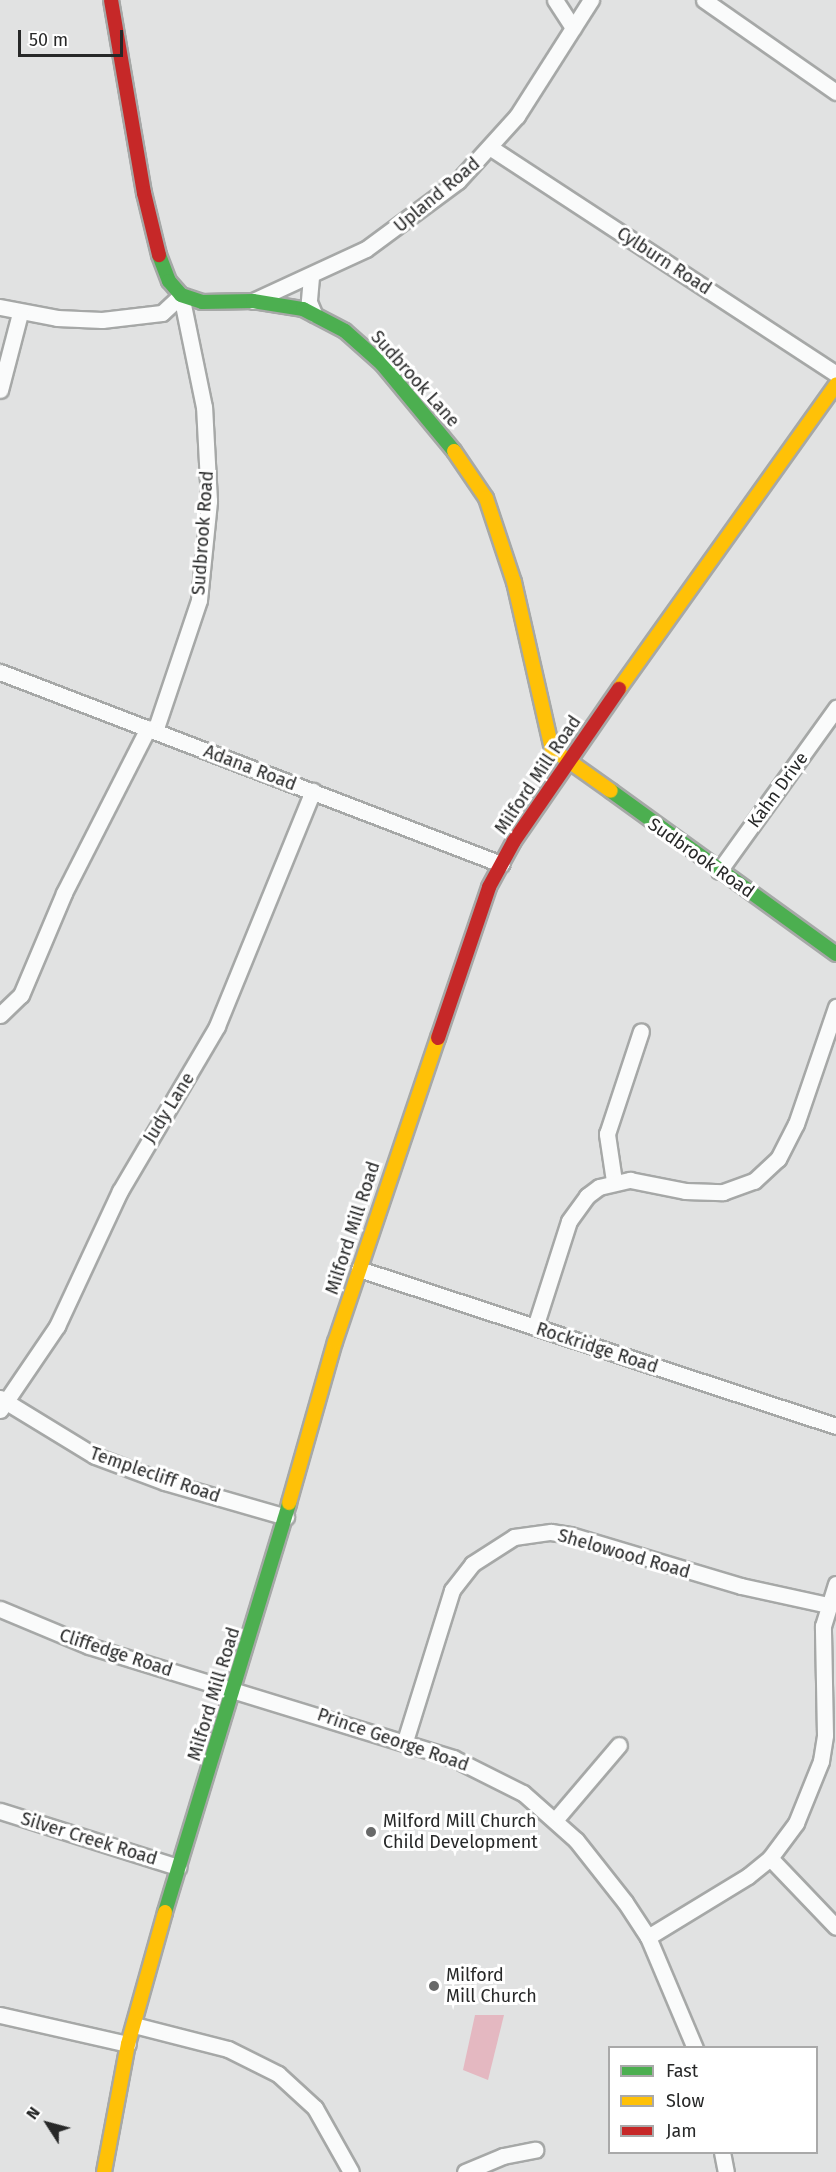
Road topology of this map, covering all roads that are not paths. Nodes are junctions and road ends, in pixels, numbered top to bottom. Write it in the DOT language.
graph roads {
  1 [pos="111,0"];
  2 [pos="555,0"];
  3 [pos="591,0"];
  4 [pos="704,0"];
  5 [pos="573,28"];
  6 [pos="836,92"];
  7 [pos="491,148"];
  8 [pos="311,277"];
  9 [pos="180,295"];
  10 [pos="253,301"];
  11 [pos="0,307"];
  12 [pos="20,313"];
  13 [pos="314,314"];
  14 [pos="836,374"];
  15 [pos="836,385"];
  16 [pos="0,390"];
  17 [pos="0,672"];
  18 [pos="836,708"];
  19 [pos="151,730"];
  20 [pos="566,763"];
  21 [pos="313,791"];
  22 [pos="501,864"];
  23 [pos="719,871"];
  24 [pos="836,954"];
  25 [pos="836,1007"];
  26 [pos="1,1014"];
  27 [pos="641,1031"];
  28 [pos="614,1181"];
  29 [pos="359,1269"];
  30 [pos="535,1327"];
  31 [pos="2,1404"];
  32 [pos="836,1426"];
  33 [pos="286,1517"];
  34 [pos="836,1584"];
  35 [pos="828,1605"];
  36 [pos="0,1609"];
  37 [pos="235,1689"];
  38 [pos="405,1741"];
  39 [pos="620,1745"];
  40 [pos="828,1763"];
  41 [pos="0,1811"];
  42 [pos="556,1819"];
  43 [pos="770,1858"];
  44 [pos="178,1866"];
  45 [pos="836,1927"];
  46 [pos="648,1937"];
  47 [pos="0,2015"];
  48 [pos="134,2025"];
  49 [pos="128,2044"];
  50 [pos="694,2046"];
  51 [pos="535,2150"];
  52 [pos="722,2154"];
  53 [pos="104,2172"];
  54 [pos="351,2172"];
  55 [pos="465,2172"];
  56 [pos="726,2172"];
  1 -- 9 [label="main road"];
  2 -- 5 [label="street"];
  3 -- 5 [label="street, Upland Road"];
  4 -- 6 [label="street"];
  5 -- 7 [label="street, Upland Road"];
  7 -- 8 [label="street, Upland Road"];
  7 -- 14 [label="street, Cylburn Road"];
  8 -- 10 [label="street, Upland Road"];
  8 -- 13 [label="street"];
  9 -- 10 [label="main road, Sudbrook Lane"];
  9 -- 12 [label="street"];
  9 -- 19 [label="street, Sudbrook Road"];
  10 -- 13 [label="main road, Sudbrook Lane"];
  11 -- 12 [label="street"];
  12 -- 16 [label="street"];
  13 -- 20 [label="main road, Sudbrook Lane"];
  15 -- 20 [label="main road, Milford Mill Road"];
  17 -- 19 [label="street, Adana Road"];
  18 -- 23 [label="street, Kahn Drive"];
  19 -- 21 [label="street, Adana Road"];
  19 -- 26 [label="street, Sudbrook Road"];
  20 -- 22 [label="main road, Milford Mill Road"];
  20 -- 23 [label="main road, Sudbrook Road"];
  21 -- 22 [label="street, Adana Road"];
  21 -- 31 [label="street, Judy Lane"];
  22 -- 29 [label="main road, Milford Mill Road"];
  23 -- 24 [label="main road, Sudbrook Road"];
  25 -- 28 [label="street"];
  27 -- 28 [label="street"];
  28 -- 30 [label="street"];
  29 -- 30 [label="street, Rockridge Road"];
  29 -- 33 [label="main road, Milford Mill Road"];
  30 -- 32 [label="street, Rockridge Road"];
  31 -- 33 [label="street, Templecliff Road"];
  33 -- 37 [label="main road, Milford Mill Road"];
  34 -- 35 [label="street"];
  35 -- 38 [label="street, Shelowood Road"];
  35 -- 40 [label="street"];
  36 -- 37 [label="street, Cliffedge Road"];
  37 -- 38 [label="street, Prince George Road"];
  37 -- 44 [label="main road, Milford Mill Road"];
  38 -- 42 [label="street, Prince George Road"];
  39 -- 42 [label="street"];
  40 -- 43 [label="street"];
  41 -- 44 [label="street, Silver Creek Road"];
  42 -- 46 [label="street, Prince George Road"];
  43 -- 45 [label="street"];
  43 -- 46 [label="street"];
  44 -- 48 [label="main road, Milford Mill Road"];
  46 -- 50 [label="street, Prince George Road"];
  47 -- 49 [label="street"];
  48 -- 49 [label="main road, Milford Mill Road"];
  48 -- 54 [label="street"];
  49 -- 53 [label="main road, Milford Mill Road"];
  51 -- 55 [label="street"];
  52 -- 56 [label="street"];
}
